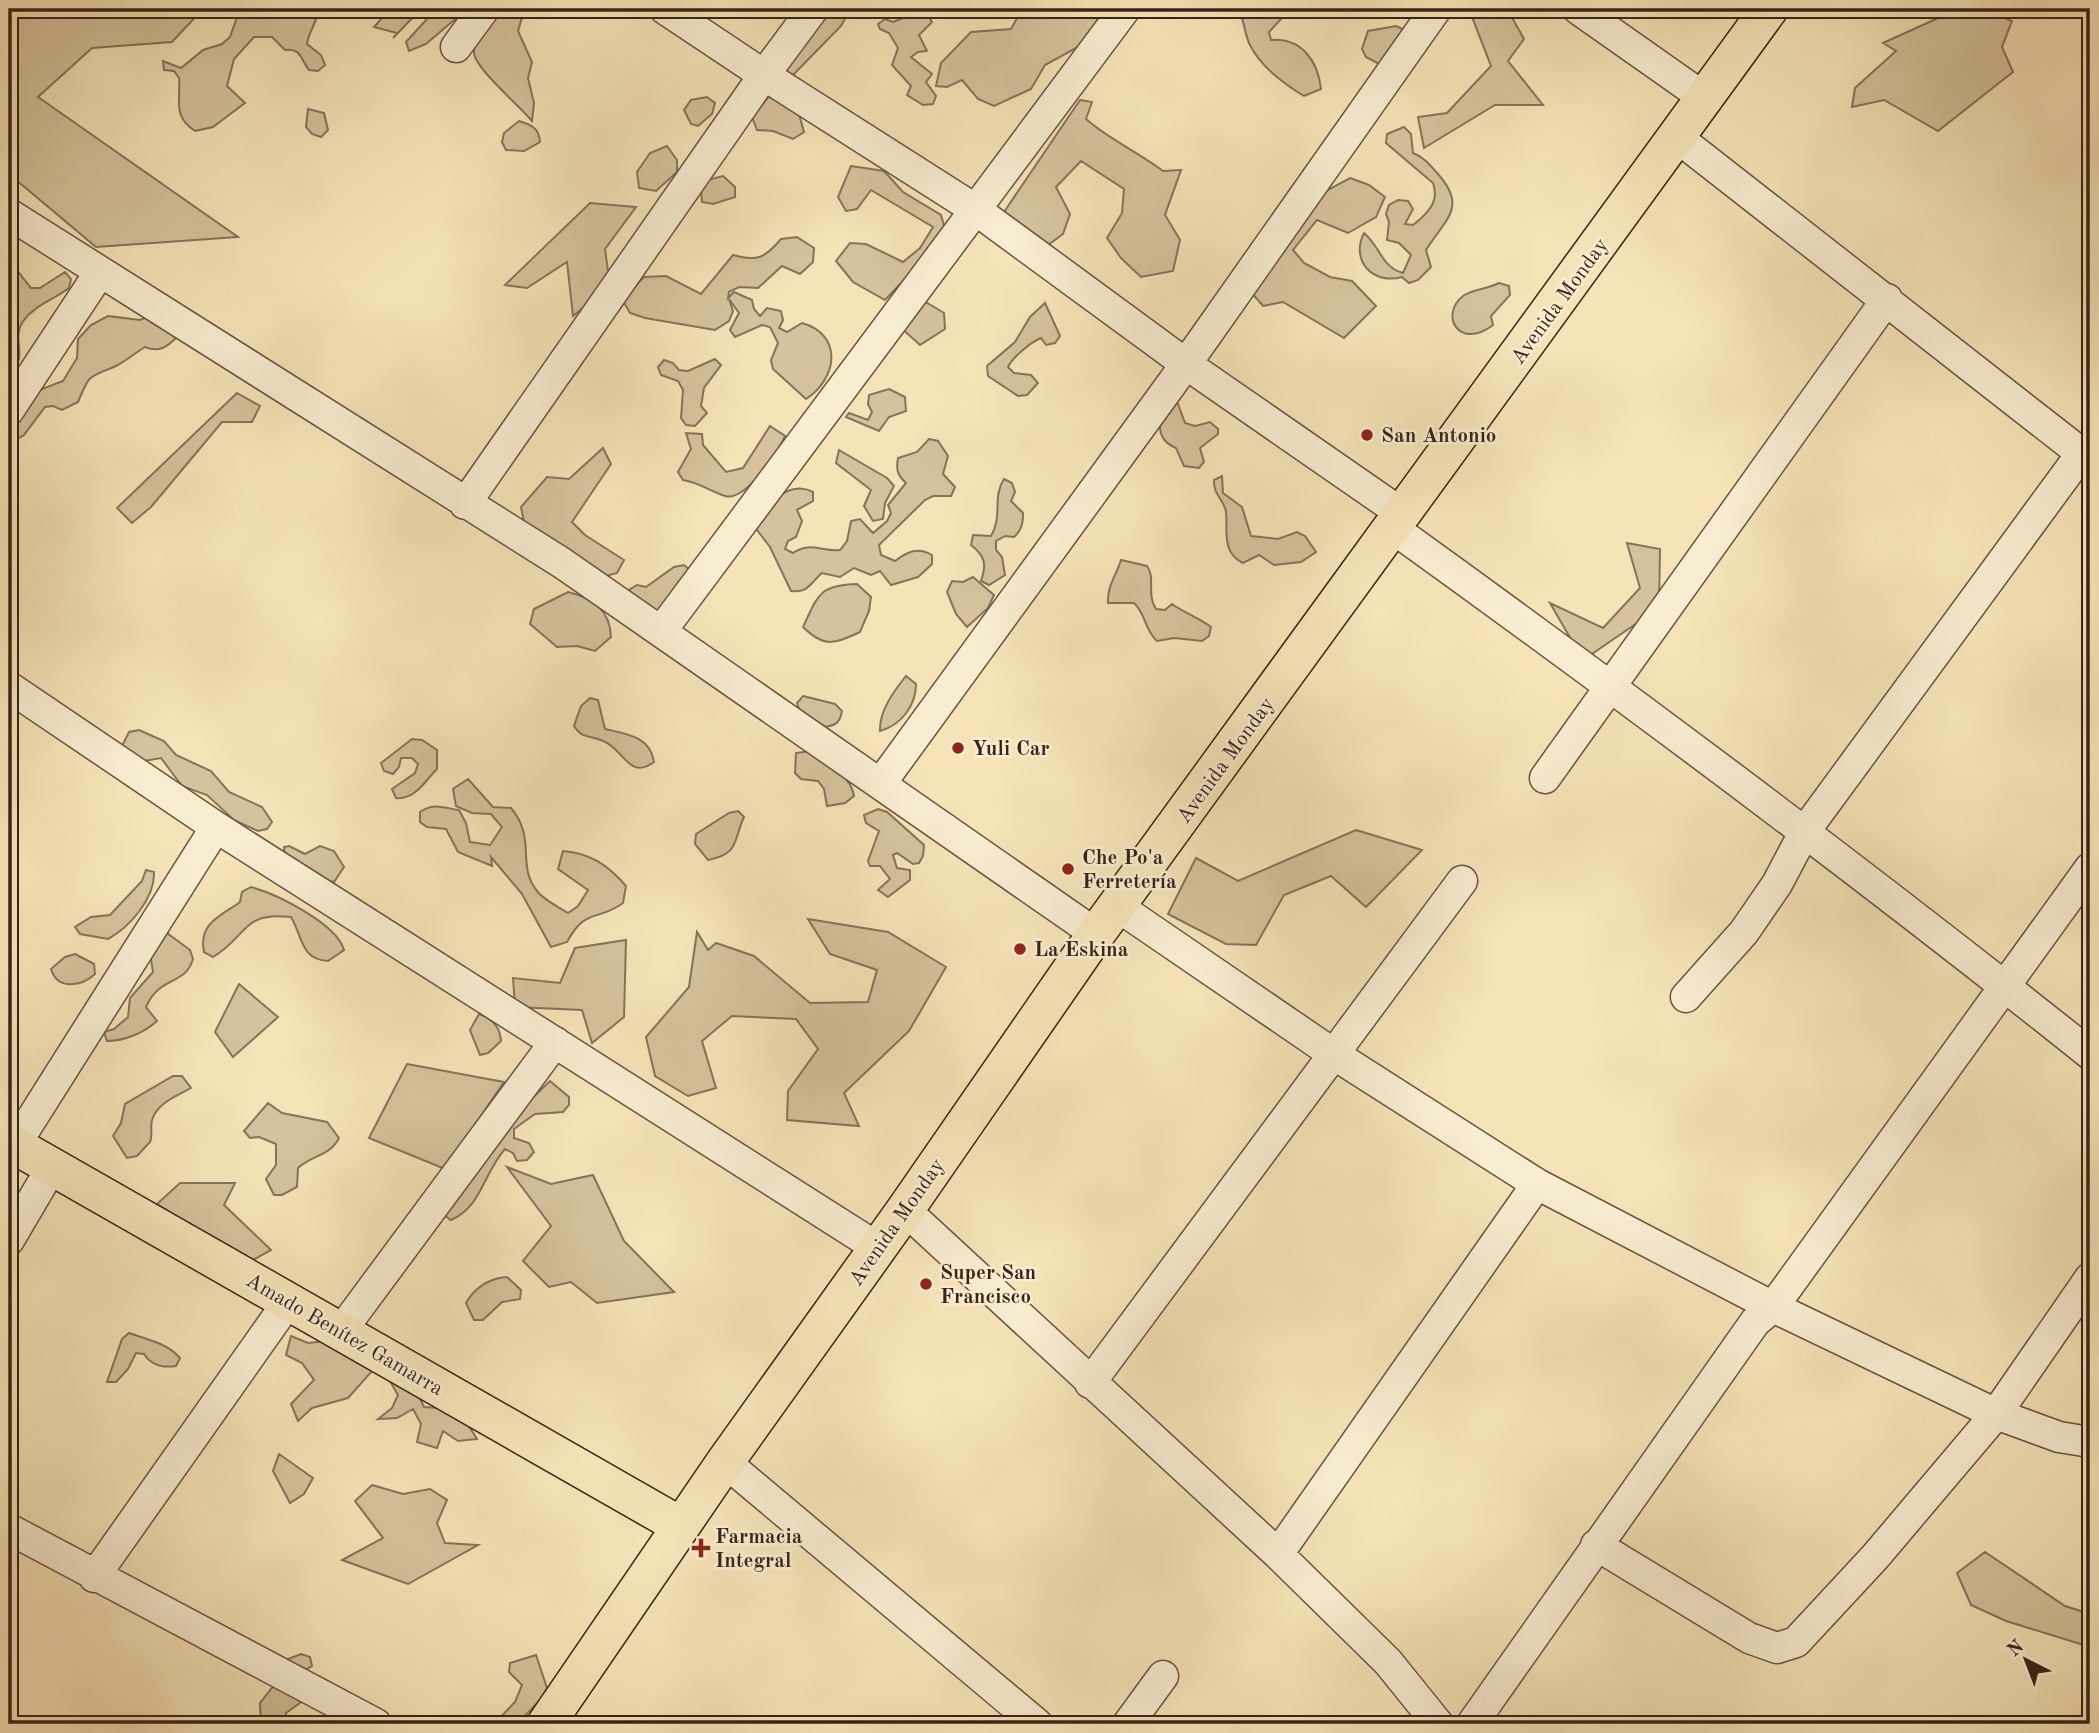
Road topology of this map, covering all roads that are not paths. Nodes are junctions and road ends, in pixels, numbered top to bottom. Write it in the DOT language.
graph roads {
  1 [pos="484,9"];
  2 [pos="665,9"];
  3 [pos="813,9"];
  4 [pos="1125,9"];
  5 [pos="1436,9"];
  6 [pos="1578,9"];
  7 [pos="1769,9"];
  8 [pos="456,47"];
  9 [pos="765,75"];
  10 [pos="1706,99"];
  11 [pos="1678,138"];
  12 [pos="976,210"];
  13 [pos="9,214"];
  14 [pos="100,272"];
  15 [pos="1887,299"];
  16 [pos="1186,364"];
  17 [pos="9,410"];
  18 [pos="2086,456"];
  19 [pos="465,504"];
  20 [pos="1399,522"];
  21 [pos="663,629"];
  22 [pos="1610,684"];
  23 [pos="9,687"];
  24 [pos="1545,778"];
  25 [pos="881,783"];
  26 [pos="216,827"];
  27 [pos="1805,831"];
  28 [pos="2090,868"];
  29 [pos="1462,881"];
  30 [pos="1107,920"];
  31 [pos="2005,986"];
  32 [pos="1686,997"];
  33 [pos="555,1042"];
  34 [pos="2090,1054"];
  35 [pos="1335,1055"];
  36 [pos="12,1143"];
  37 [pos="52,1167"];
  38 [pos="1537,1184"];
  39 [pos="905,1210"];
  40 [pos="9,1240"];
  41 [pos="878,1248"];
  42 [pos="2090,1278"];
  43 [pos="288,1302"];
  44 [pos="1773,1307"];
  45 [pos="341,1331"];
  46 [pos="1090,1383"];
  47 [pos="1996,1414"];
  48 [pos="2090,1442"];
  49 [pos="724,1462"];
  50 [pos="681,1526"];
  51 [pos="9,1529"];
  52 [pos="1596,1545"];
  53 [pos="1278,1554"];
  54 [pos="94,1577"];
  55 [pos="1163,1676"];
  56 [pos="376,1724"];
  57 [pos="546,1724"];
  58 [pos="1037,1724"];
  59 [pos="1128,1724"];
  60 [pos="1437,1724"];
  61 [pos="1472,1724"];
  1 -- 8 [label="street"];
  2 -- 9 [label="street"];
  3 -- 9 [label="street"];
  4 -- 12 [label="street"];
  5 -- 16 [label="street"];
  6 -- 10 [label="street"];
  7 -- 10 [label="main road, Avenida Monday"];
  9 -- 12 [label="street"];
  9 -- 19 [label="street"];
  10 -- 11 [label="main road, Avenida Monday"];
  11 -- 15 [label="street"];
  11 -- 20 [label="main road, Avenida Monday"];
  12 -- 16 [label="street"];
  12 -- 21 [label="street"];
  13 -- 14 [label="street"];
  14 -- 17 [label="street"];
  14 -- 19 [label="street"];
  15 -- 18 [label="street"];
  15 -- 22 [label="street"];
  16 -- 20 [label="street"];
  16 -- 25 [label="street"];
  18 -- 27 [label="street"];
  19 -- 21 [label="street"];
  20 -- 22 [label="street"];
  20 -- 30 [label="main road, Avenida Monday"];
  21 -- 25 [label="street"];
  22 -- 24 [label="street"];
  22 -- 27 [label="street"];
  23 -- 26 [label="street"];
  25 -- 30 [label="street"];
  26 -- 33 [label="street"];
  26 -- 36 [label="street"];
  27 -- 31 [label="street"];
  27 -- 32 [label="street"];
  28 -- 31 [label="street"];
  29 -- 35 [label="street"];
  30 -- 35 [label="street"];
  30 -- 39 [label="main road, Avenida Monday"];
  31 -- 34 [label="street"];
  31 -- 44 [label="street"];
  33 -- 41 [label="street"];
  33 -- 45 [label="street"];
  35 -- 38 [label="street"];
  35 -- 46 [label="street"];
  36 -- 37 [label="main road, Amado Benítez Gamarra"];
  37 -- 40 [label="street"];
  37 -- 43 [label="main road, Amado Benítez Gamarra"];
  38 -- 44 [label="street"];
  38 -- 53 [label="street"];
  39 -- 41 [label="main road, Avenida Monday"];
  39 -- 46 [label="street"];
  41 -- 49 [label="main road, Avenida Monday"];
  42 -- 47 [label="street"];
  43 -- 45 [label="main road, Amado Benítez Gamarra"];
  43 -- 54 [label="street"];
  44 -- 47 [label="street"];
  44 -- 52 [label="street"];
  45 -- 50 [label="main road, Amado Benítez Gamarra"];
  46 -- 53 [label="street"];
  47 -- 48 [label="street"];
  47 -- 52 [label="street"];
  49 -- 50 [label="main road, Avenida Monday"];
  49 -- 58 [label="street"];
  50 -- 57 [label="main road, Avenida Monday"];
  51 -- 54 [label="street"];
  52 -- 61 [label="street"];
  53 -- 60 [label="street"];
  54 -- 56 [label="street"];
  55 -- 59 [label="street"];
}
